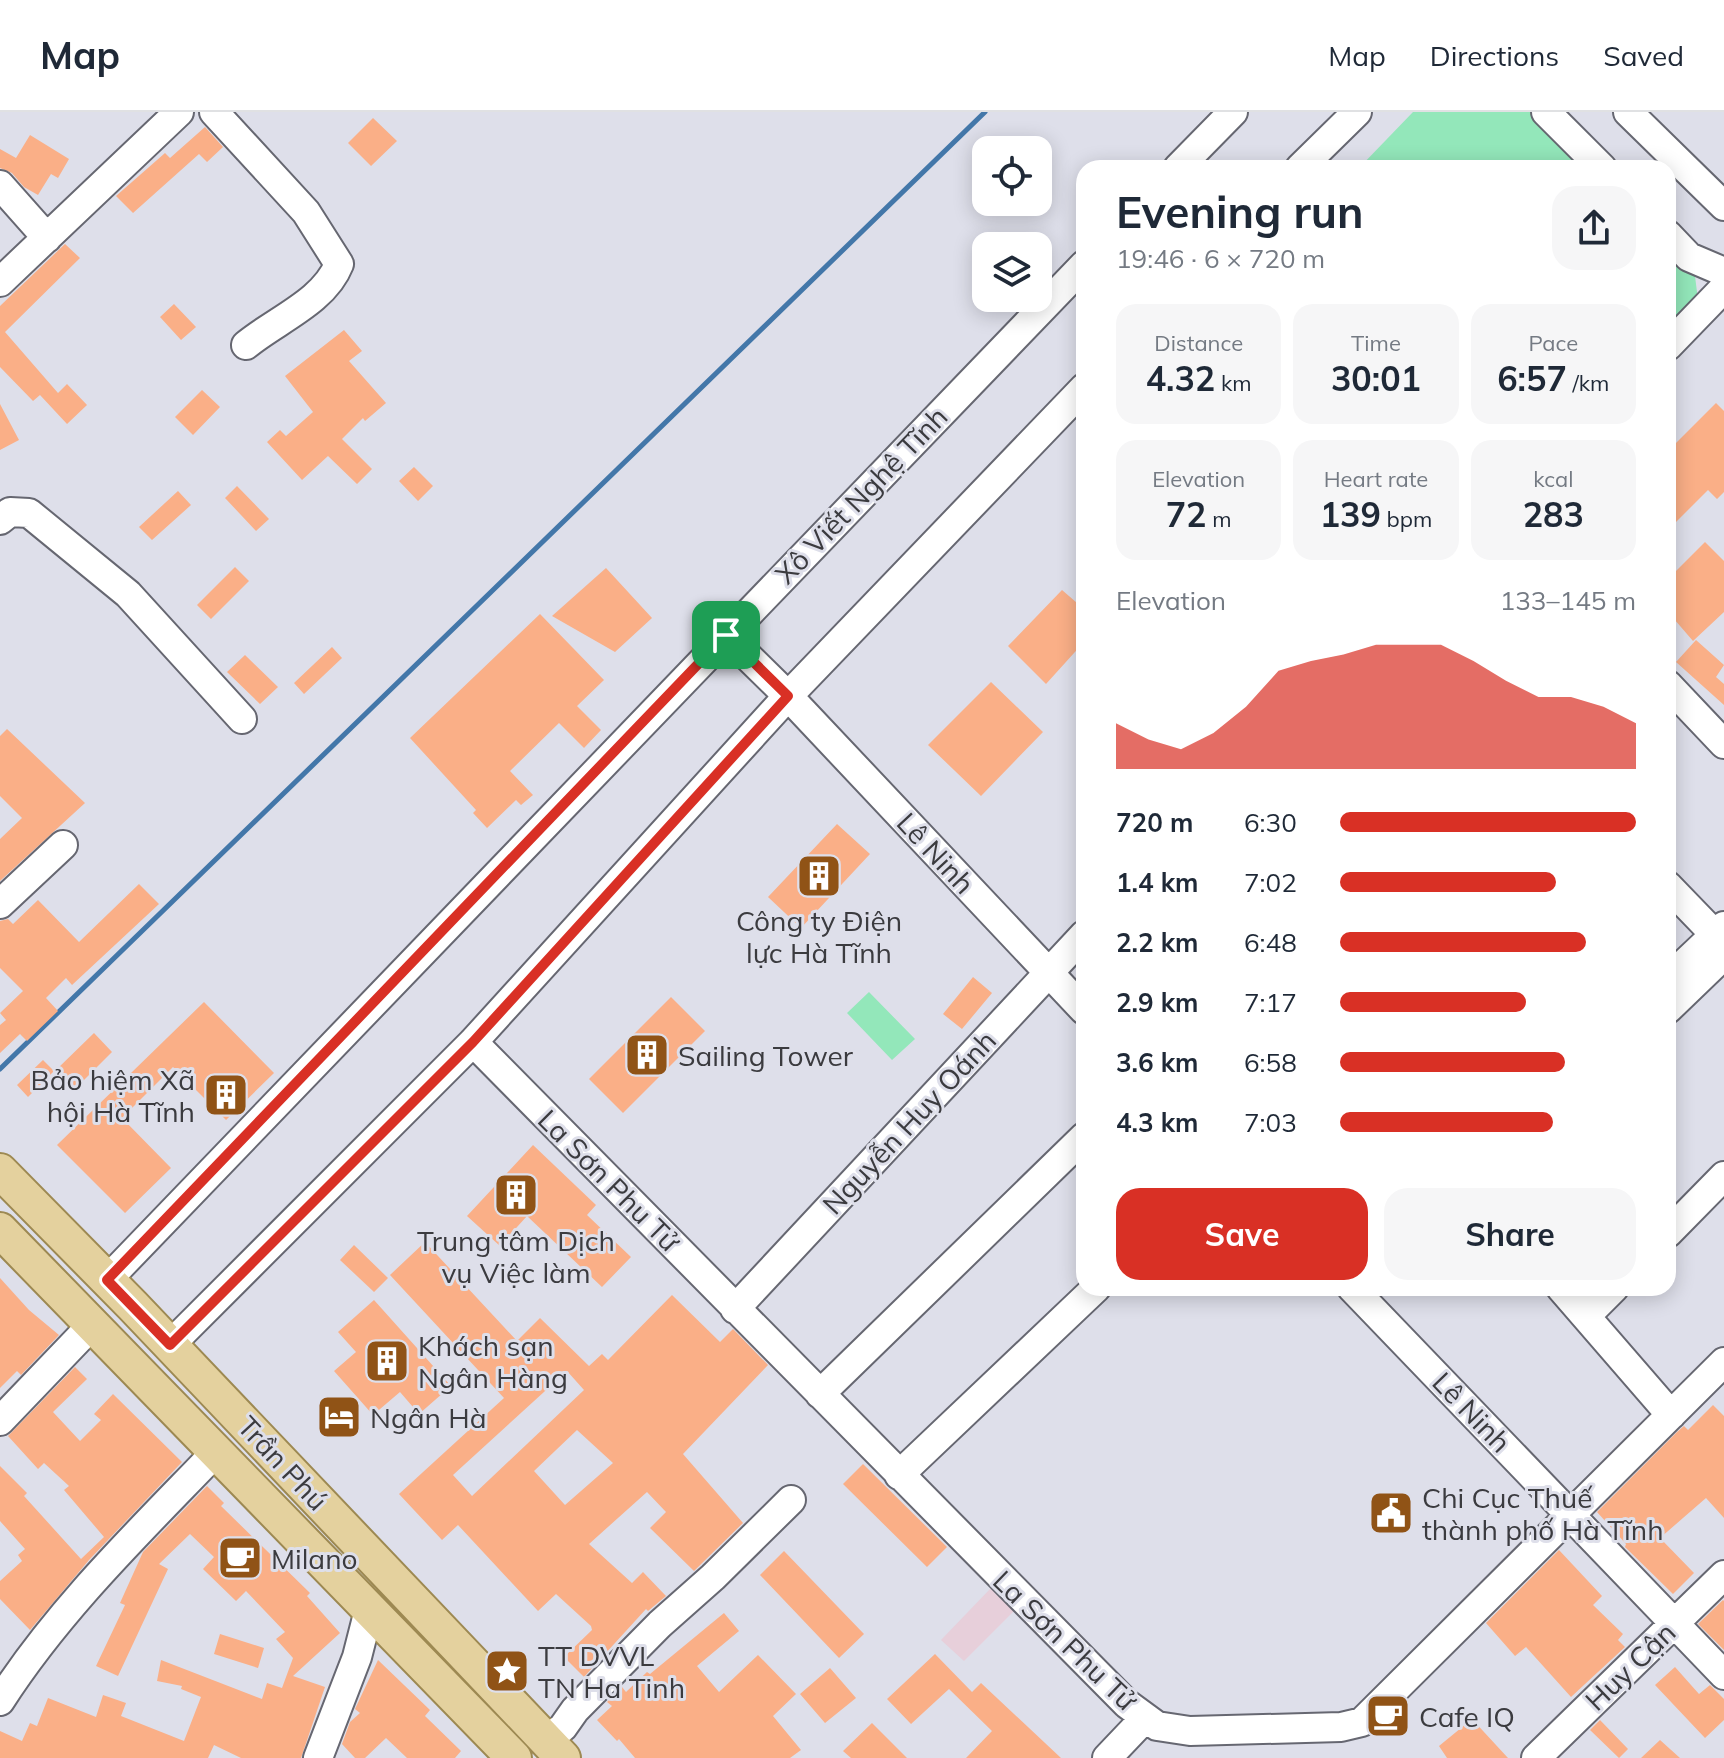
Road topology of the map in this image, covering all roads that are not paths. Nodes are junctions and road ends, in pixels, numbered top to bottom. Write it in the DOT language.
graph roads {
  1 [pos="179,112"];
  2 [pos="214,112"];
  3 [pos="1233,112"];
  4 [pos="1357,112"];
  5 [pos="1546,112"];
  6 [pos="1628,112"];
  7 [pos="1186,160"];
  8 [pos="1308,160"];
  9 [pos="1594,160"];
  10 [pos="0,185"];
  11 [pos="1724,206"];
  12 [pos="47,238"];
  13 [pos="1676,243"];
  14 [pos="1724,272"];
  15 [pos="1076,273"];
  16 [pos="0,282"];
  17 [pos="1724,288"];
  18 [pos="1676,338"];
  19 [pos="246,345"];
  20 [pos="1076,396"];
  21 [pos="0,520"];
  22 [pos="726,635"];
  23 [pos="1676,693"];
  24 [pos="788,696"];
  25 [pos="242,719"];
  26 [pos="1724,744"];
  27 [pos="63,845"];
  28 [pos="1676,894"];
  29 [pos="0,904"];
  30 [pos="1722,940"];
  31 [pos="1076,943"];
  32 [pos="1048,973"];
  33 [pos="1676,973"];
  34 [pos="1676,999"];
  35 [pos="1076,1002"];
  36 [pos="473,1042"];
  37 [pos="1076,1145"];
  38 [pos="0,1171"];
  39 [pos="1724,1176"];
  40 [pos="1676,1225"];
  41 [pos="0,1230"];
  42 [pos="107,1280"];
  43 [pos="1088,1296"];
  44 [pos="1369,1296"];
  45 [pos="1568,1296"];
  46 [pos="1606,1296"];
  47 [pos="735,1309"];
  48 [pos="1586,1316"];
  49 [pos="91,1326"];
  50 [pos="170,1345"];
  51 [pos="1724,1362"];
  52 [pos="820,1394"];
  53 [pos="1671,1415"];
  54 [pos="0,1421"];
  55 [pos="215,1453"];
  56 [pos="899,1475"];
  57 [pos="791,1500"];
  58 [pos="1571,1514"];
  59 [pos="1724,1575"];
  60 [pos="369,1610"];
  61 [pos="1674,1624"];
  62 [pos="1724,1675"];
  63 [pos="0,1701"];
  64 [pos="1145,1718"];
  65 [pos="554,1749"];
  66 [pos="318,1758"];
  67 [pos="514,1758"];
  68 [pos="1107,1758"];
  69 [pos="1536,1758"];
  1 -- 12 [label="street"];
  2 -- 19 [label="street"];
  3 -- 7 [label="street"];
  4 -- 8 [label="street"];
  5 -- 9 [label="street"];
  6 -- 11 [label="street"];
  10 -- 12 [label="street"];
  12 -- 16 [label="street"];
  13 -- 14 [label="street"];
  15 -- 22 [label="street, Xô Viết Nghệ Tĩnh"];
  17 -- 18 [label="street"];
  20 -- 24 [label="street"];
  21 -- 25 [label="street"];
  22 -- 24 [label="street, Lê Ninh"];
  22 -- 42 [label="street, Xô Viết Nghệ Tĩnh"];
  23 -- 26 [label="street"];
  24 -- 32 [label="street, Lê Ninh"];
  24 -- 36 [label="street"];
  27 -- 29 [label="street"];
  28 -- 30 [label="street"];
  30 -- 33 [label="street"];
  30 -- 34 [label="street"];
  31 -- 32 [label="street, Nguyễn Huy Oánh"];
  32 -- 35 [label="street, Lê Ninh"];
  32 -- 47 [label="street, Nguyễn Huy Oánh"];
  36 -- 47 [label="street, La Sơn Phu Tử"];
  36 -- 50 [label="street"];
  37 -- 52 [label="street"];
  38 -- 42 [label="main road, Trần Phú"];
  39 -- 40 [label="street"];
  41 -- 49 [label="main road, Trần Phú"];
  42 -- 50 [label="main road, Trần Phú"];
  43 -- 56 [label="street"];
  44 -- 58 [label="street, Lê Ninh"];
  45 -- 48 [label="street"];
  46 -- 48 [label="street"];
  47 -- 52 [label="street, La Sơn Phu Tử"];
  48 -- 53 [label="street"];
  49 -- 54 [label="street"];
  49 -- 55 [label="main road, Trần Phú"];
  50 -- 65 [label="main road, Trần Phú"];
  51 -- 53 [label="street, La Sơn Phu Tử"];
  52 -- 56 [label="street, La Sơn Phu Tử"];
  53 -- 58 [label="street, La Sơn Phu Tử"];
  55 -- 60 [label="main road, Trần Phú"];
  55 -- 63 [label="street"];
  56 -- 64 [label="street, La Sơn Phu Tử"];
  57 -- 65 [label="street"];
  58 -- 61 [label="street, Lê Ninh"];
  58 -- 64 [label="street, La Sơn Phu Tử"];
  59 -- 61 [label="street, Huy Cận"];
  60 -- 66 [label="street"];
  60 -- 67 [label="main road, Trần Phú"];
  61 -- 62 [label="street, Lê Ninh"];
  61 -- 69 [label="street, Huy Cận"];
  64 -- 68 [label="street"];
}
